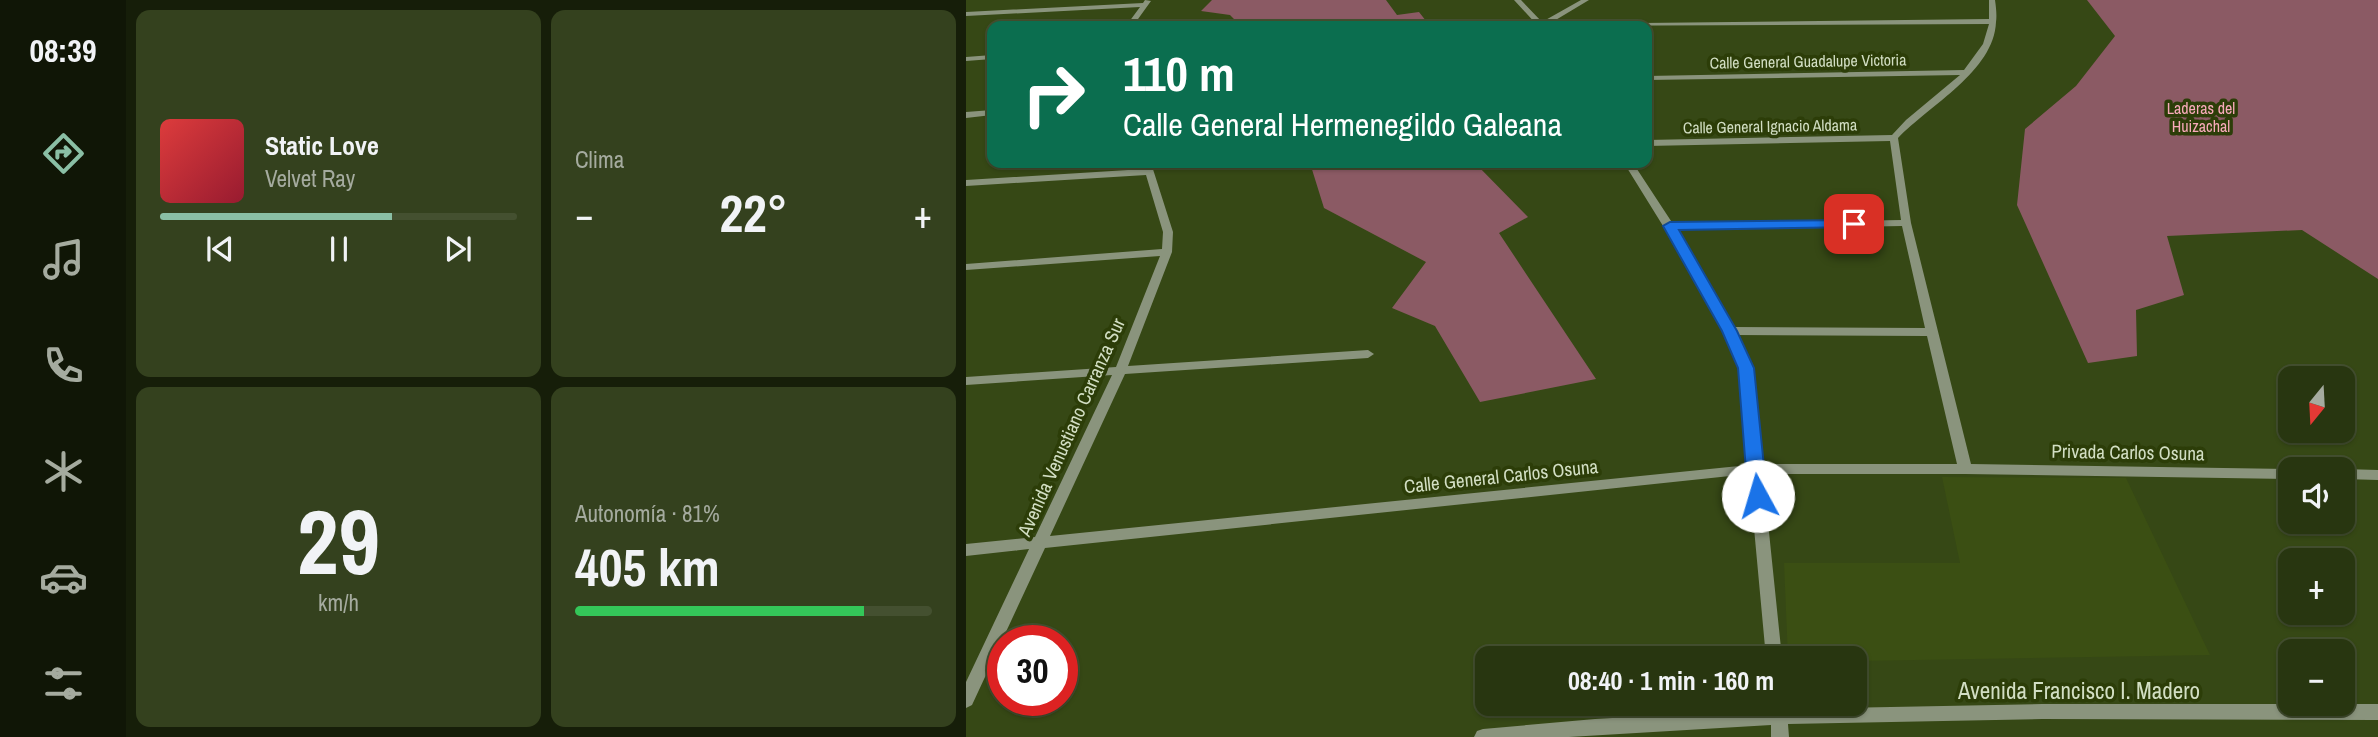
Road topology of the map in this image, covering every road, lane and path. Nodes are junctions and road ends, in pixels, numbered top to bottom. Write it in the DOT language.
graph roads {
  1 [pos="1517,0"];
  2 [pos="1587,0"];
  3 [pos="1992,0"];
  4 [pos="1147,3"];
  5 [pos="966,14"];
  6 [pos="1134,21"];
  7 [pos="1537,21"];
  8 [pos="1551,21"];
  9 [pos="1993,21"];
  10 [pos="1652,25"];
  11 [pos="987,57"];
  12 [pos="966,58"];
  13 [pos="1969,72"];
  14 [pos="1652,78"];
  15 [pos="987,113"];
  16 [pos="966,115"];
  17 [pos="1894,138"];
  18 [pos="1652,143"];
  19 [pos="1137,168"];
  20 [pos="1148,168"];
  21 [pos="1632,168"];
  22 [pos="966,183"];
  23 [pos="1906,223"];
  24 [pos="1670,226"];
  25 [pos="1167,252"];
  26 [pos="966,267"];
  27 [pos="1730,331"];
  28 [pos="1931,332"];
  29 [pos="1368,354"];
  30 [pos="1121,369"];
  31 [pos="966,381"];
  32 [pos="1965,469"];
  33 [pos="1755,470"];
  34 [pos="2278,474"];
  35 [pos="2355,474"];
  36 [pos="2378,475"];
  37 [pos="1042,543"];
  38 [pos="966,550"];
  39 [pos="1773,646"];
  40 [pos="966,700"];
  41 [pos="1867,712"];
  42 [pos="2378,712"];
  43 [pos="1704,716"];
  44 [pos="1779,716"];
  45 [pos="1483,737"];
  46 [pos="1780,737"];
  1 -- 7 [label="street"];
  2 -- 8 [label="street"];
  3 -- 9 [label="street"];
  4 -- 5 [label="street"];
  4 -- 6 [label="street"];
  9 -- 10 [label="street"];
  9 -- 13 [label="street"];
  11 -- 12 [label="street"];
  13 -- 14 [label="street, Calle General Guadalupe Victoria"];
  13 -- 17 [label="street"];
  15 -- 16 [label="street"];
  17 -- 18 [label="street, Calle General Ignacio Aldama"];
  17 -- 23 [label="street"];
  19 -- 22 [label="street"];
  20 -- 25 [label="street, Avenida Venustiano Carranza Sur"];
  21 -- 24 [label="street"];
  23 -- 24 [label="street"];
  23 -- 28 [label="street"];
  24 -- 27 [label="street"];
  25 -- 26 [label="street"];
  25 -- 30 [label="street, Avenida Venustiano Carranza Sur"];
  27 -- 28 [label="street"];
  27 -- 33 [label="street"];
  28 -- 32 [label="street"];
  29 -- 30 [label="street"];
  30 -- 31 [label="street"];
  30 -- 37 [label="street, Avenida Venustiano Carranza Sur"];
  32 -- 33 [label="street, Calle General Carlos Osuna"];
  32 -- 34 [label="street, Privada Carlos Osuna"];
  33 -- 37 [label="street, Calle General Carlos Osuna"];
  33 -- 39 [label="street"];
  35 -- 36 [label="street"];
  37 -- 38 [label="street, Calle General Carlos Osuna"];
  37 -- 40 [label="street, Avenida Venustiano Carranza Sur"];
  41 -- 42 [label="street, Avenida Francisco I. Madero"];
  43 -- 45 [label="street, Avenida Francisco I. Madero"];
  44 -- 46 [label="street"];
}
